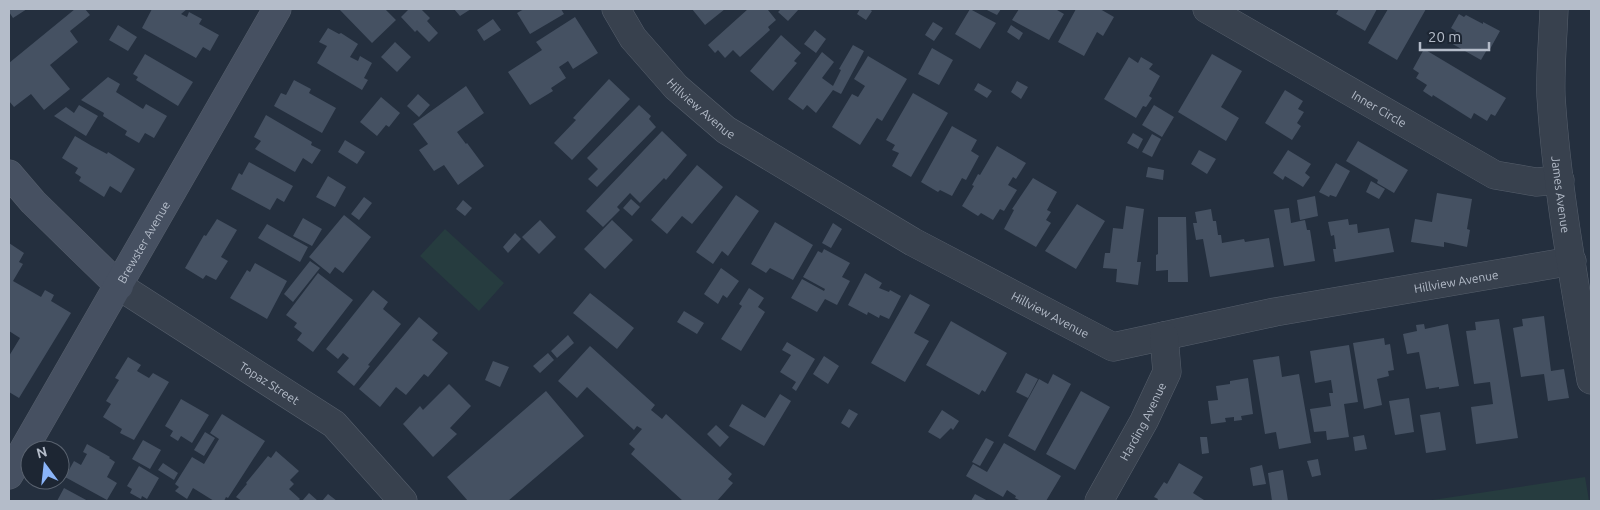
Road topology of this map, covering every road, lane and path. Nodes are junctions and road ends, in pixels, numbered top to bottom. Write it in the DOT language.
graph roads {
  1 [pos="277,9"];
  2 [pos="616,9"];
  3 [pos="1207,9"];
  4 [pos="1554,9"];
  5 [pos="9,174"];
  6 [pos="1560,180"];
  7 [pos="1572,262"];
  8 [pos="118,286"];
  9 [pos="1164,336"];
  10 [pos="1591,380"];
  11 [pos="11,463"];
  12 [pos="403,501"];
  13 [pos="1099,501"];
  1 -- 8 [label="main road, Brewster Avenue"];
  2 -- 9 [label="street, Hillview Avenue"];
  3 -- 6 [label="street, Inner Circle"];
  4 -- 6 [label="street, James Avenue"];
  5 -- 8 [label="main road"];
  6 -- 7 [label="street, James Avenue"];
  7 -- 9 [label="street, Hillview Avenue"];
  7 -- 10 [label="street, James Avenue"];
  8 -- 11 [label="main road, Brewster Avenue"];
  8 -- 12 [label="street, Topaz Street"];
  9 -- 13 [label="street, Harding Avenue"];
}
